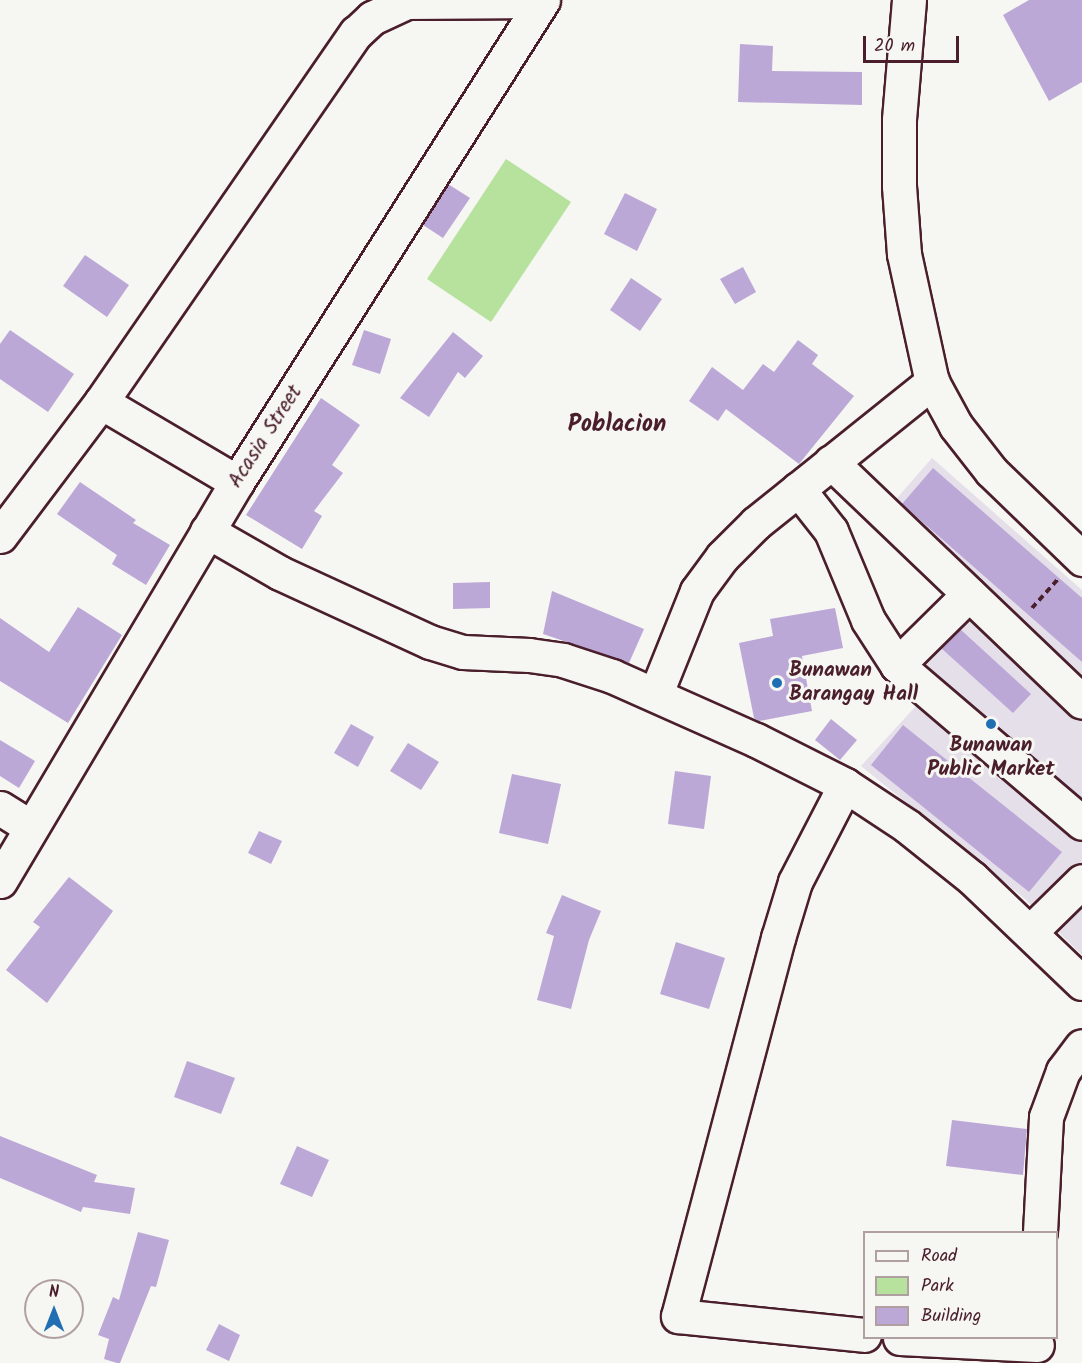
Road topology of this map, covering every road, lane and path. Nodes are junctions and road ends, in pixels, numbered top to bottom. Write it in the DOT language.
graph roads {
  1 [pos="909,0"];
  2 [pos="542,1"];
  3 [pos="932,382"];
  4 [pos="100,402"];
  5 [pos="831,462"];
  6 [pos="237,482"];
  7 [pos="798,489"];
  8 [pos="207,531"];
  9 [pos="0,536"];
  10 [pos="1080,557"];
  11 [pos="969,594"];
  12 [pos="1010,634"];
  13 [pos="897,665"];
  14 [pos="656,693"];
  15 [pos="1082,702"];
  16 [pos="845,785"];
  17 [pos="0,808"];
  18 [pos="1082,823"];
  19 [pos="31,827"];
  20 [pos="0,881"];
  21 [pos="1082,881"];
  22 [pos="1031,931"];
  23 [pos="1082,982"];
  24 [pos="1082,1046"];
  25 [pos="1040,1231"];
  26 [pos="863,1335"];
  27 [pos="912,1339"];
  28 [pos="1037,1349"];
  1 -- 3 [label="street"];
  2 -- 4 [label="street"];
  2 -- 6 [label="street, Acasia Street"];
  3 -- 5 [label="street"];
  3 -- 10 [label="street"];
  4 -- 6 [label="street"];
  4 -- 9 [label="street"];
  5 -- 7 [label="street"];
  5 -- 11 [label="street"];
  6 -- 8 [label="street, Acasia Street"];
  7 -- 13 [label="street"];
  7 -- 14 [label="street"];
  8 -- 14 [label="street"];
  8 -- 19 [label="street, Acasia Street"];
  10 -- 12 [label="path"];
  11 -- 12 [label="street"];
  11 -- 13 [label="street"];
  12 -- 15 [label="street"];
  13 -- 18 [label="street"];
  14 -- 16 [label="street"];
  16 -- 22 [label="street"];
  16 -- 26 [label="street"];
  17 -- 19 [label="street"];
  19 -- 20 [label="street, Acasia Street"];
  21 -- 22 [label="street"];
  22 -- 23 [label="street"];
  24 -- 25 [label="street"];
  27 -- 28 [label="street"];
}
